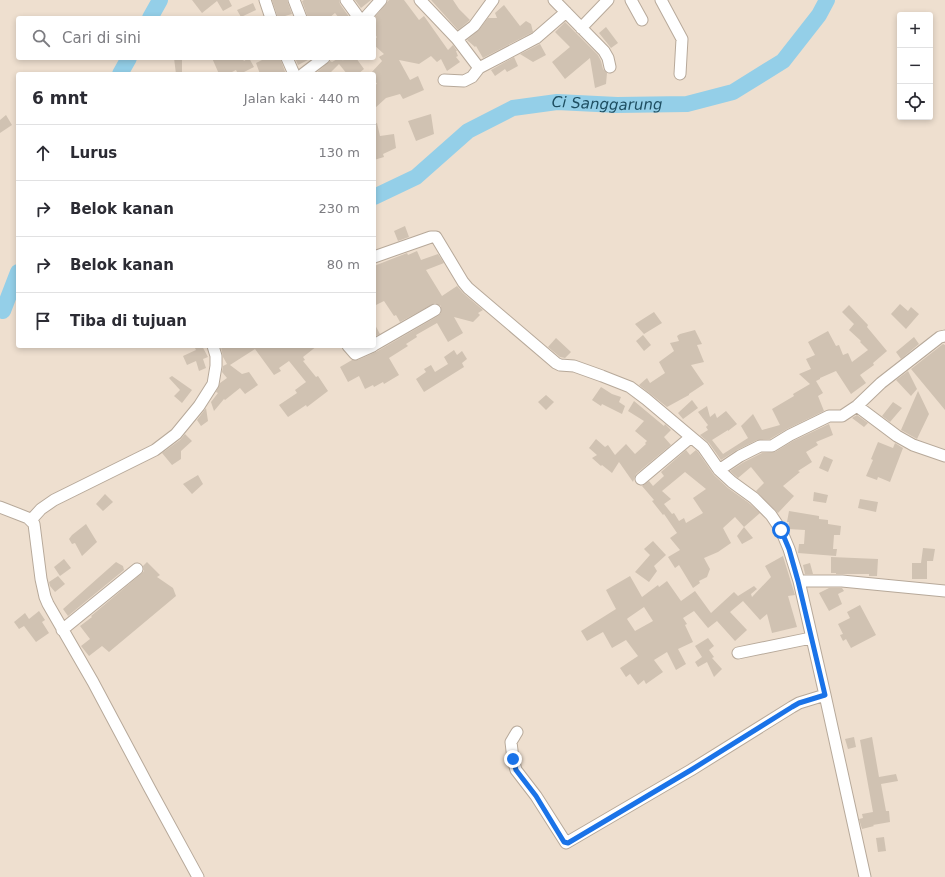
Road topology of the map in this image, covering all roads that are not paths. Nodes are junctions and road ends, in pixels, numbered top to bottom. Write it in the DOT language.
graph roads {
  1 [pos="265,0"];
  2 [pos="294,0"];
  3 [pos="346,0"];
  4 [pos="381,0"];
  5 [pos="420,0"];
  6 [pos="494,0"];
  7 [pos="554,0"];
  8 [pos="608,0"];
  9 [pos="631,0"];
  10 [pos="661,0"];
  11 [pos="566,12"];
  12 [pos="270,16"];
  13 [pos="300,16"];
  14 [pos="358,16"];
  15 [pos="367,16"];
  16 [pos="642,20"];
  17 [pos="581,28"];
  18 [pos="457,39"];
  19 [pos="288,60"];
  20 [pos="321,60"];
  21 [pos="610,67"];
  22 [pos="479,68"];
  23 [pos="293,72"];
  24 [pos="306,72"];
  25 [pos="680,74"];
  26 [pos="444,80"];
  27 [pos="376,255"];
  28 [pos="435,310"];
  29 [pos="945,336"];
  30 [pos="376,345"];
  31 [pos="214,348"];
  32 [pos="350,348"];
  33 [pos="369,348"];
  34 [pos="857,406"];
  35 [pos="691,437"];
  36 [pos="945,456"];
  37 [pos="719,470"];
  38 [pos="641,480"];
  39 [pos="0,507"];
  40 [pos="31,520"];
  41 [pos="137,569"];
  42 [pos="798,581"];
  43 [pos="945,591"];
  44 [pos="62,630"];
  45 [pos="811,638"];
  46 [pos="738,653"];
  47 [pos="825,695"];
  48 [pos="517,732"];
  49 [pos="198,877"];
  50 [pos="865,877"];
  1 -- 12 [label="street"];
  2 -- 13 [label="street"];
  3 -- 14 [label="street"];
  4 -- 15 [label="street"];
  5 -- 18 [label="street"];
  6 -- 18 [label="street"];
  7 -- 11 [label="street"];
  8 -- 17 [label="street"];
  9 -- 16 [label="street"];
  10 -- 25 [label="street"];
  11 -- 17 [label="street"];
  11 -- 22 [label="street"];
  17 -- 21 [label="street"];
  18 -- 22 [label="street"];
  19 -- 23 [label="street"];
  20 -- 24 [label="street"];
  22 -- 26 [label="street"];
  27 -- 35 [label="street"];
  28 -- 30 [label="street"];
  29 -- 34 [label="street"];
  31 -- 40 [label="street"];
  32 -- 33 [label="street"];
  34 -- 36 [label="street"];
  34 -- 37 [label="street"];
  35 -- 37 [label="street"];
  35 -- 38 [label="street"];
  37 -- 42 [label="street"];
  39 -- 40 [label="street"];
  40 -- 44 [label="street"];
  41 -- 44 [label="street"];
  42 -- 43 [label="street"];
  42 -- 45 [label="street"];
  44 -- 49 [label="street"];
  45 -- 46 [label="street"];
  45 -- 47 [label="street"];
  47 -- 48 [label="street"];
  47 -- 50 [label="street"];
}
